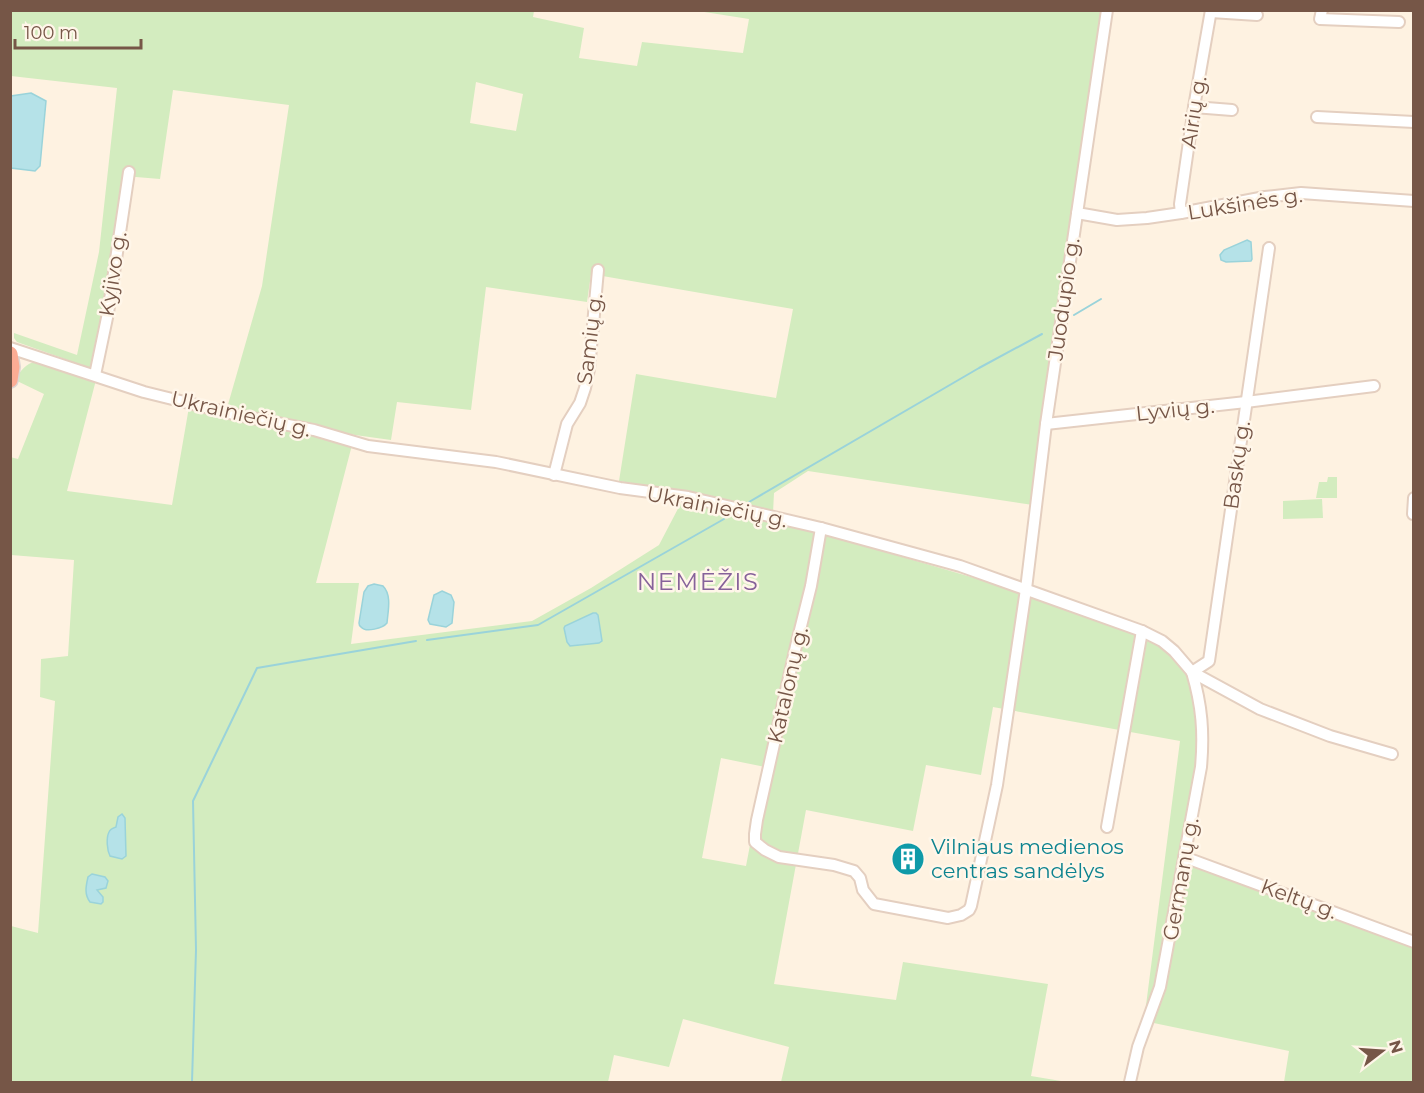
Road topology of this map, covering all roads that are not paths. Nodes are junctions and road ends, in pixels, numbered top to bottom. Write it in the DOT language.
graph roads {
  1 [pos="1107,10"];
  2 [pos="1211,11"];
  3 [pos="1257,15"];
  4 [pos="1321,15"];
  5 [pos="1399,22"];
  6 [pos="1194,107"];
  7 [pos="1232,110"];
  8 [pos="1317,117"];
  9 [pos="1413,122"];
  10 [pos="129,171"];
  11 [pos="1413,201"];
  12 [pos="1077,213"];
  13 [pos="1181,213"];
  14 [pos="1269,248"];
  15 [pos="598,270"];
  16 [pos="10,348"];
  17 [pos="10,354"];
  18 [pos="95,375"];
  19 [pos="10,380"];
  20 [pos="1374,386"];
  21 [pos="1246,402"];
  22 [pos="1046,424"];
  23 [pos="554,475"];
  24 [pos="1413,498"];
  25 [pos="1413,514"];
  26 [pos="821,528"];
  27 [pos="1026,589"];
  28 [pos="1142,631"];
  29 [pos="1192,672"];
  30 [pos="1392,754"];
  31 [pos="1107,827"];
  32 [pos="755,842"];
  33 [pos="1184,857"];
  34 [pos="1413,942"];
  35 [pos="1130,1083"];
  1 -- 12 [label="street, Juodupio g."];
  2 -- 3 [label="street"];
  2 -- 6 [label="street, Airių g."];
  4 -- 5 [label="street"];
  6 -- 7 [label="street"];
  6 -- 13 [label="street, Airių g."];
  8 -- 9 [label="street"];
  10 -- 18 [label="street, Kyjivo g."];
  11 -- 13 [label="street, Lukšinės g."];
  12 -- 13 [label="street, Lukšinės g."];
  12 -- 22 [label="street, Juodupio g."];
  14 -- 21 [label="street, Baskų g."];
  15 -- 23 [label="street, Samių g."];
  16 -- 18 [label="street, Ukrainiečių g."];
  17 -- 19 [label="highway"];
  18 -- 23 [label="street, Ukrainiečių g."];
  20 -- 21 [label="street, Lyvių g."];
  21 -- 22 [label="street, Lyvių g."];
  21 -- 29 [label="street, Baskų g."];
  22 -- 27 [label="street, Juodupio g."];
  23 -- 26 [label="street, Ukrainiečių g."];
  24 -- 25 [label="street"];
  26 -- 27 [label="street, Ukrainiečių g."];
  26 -- 32 [label="street, Katalonų g."];
  27 -- 28 [label="street, Ukrainiečių g."];
  27 -- 32 [label="street, Juodupio g."];
  28 -- 29 [label="street, Ukrainiečių g."];
  28 -- 31 [label="street"];
  29 -- 30 [label="street, Ukrainiečių g."];
  29 -- 33 [label="street, Germanų g."];
  33 -- 34 [label="street, Keltų g."];
  33 -- 35 [label="street, Germanų g."];
}
